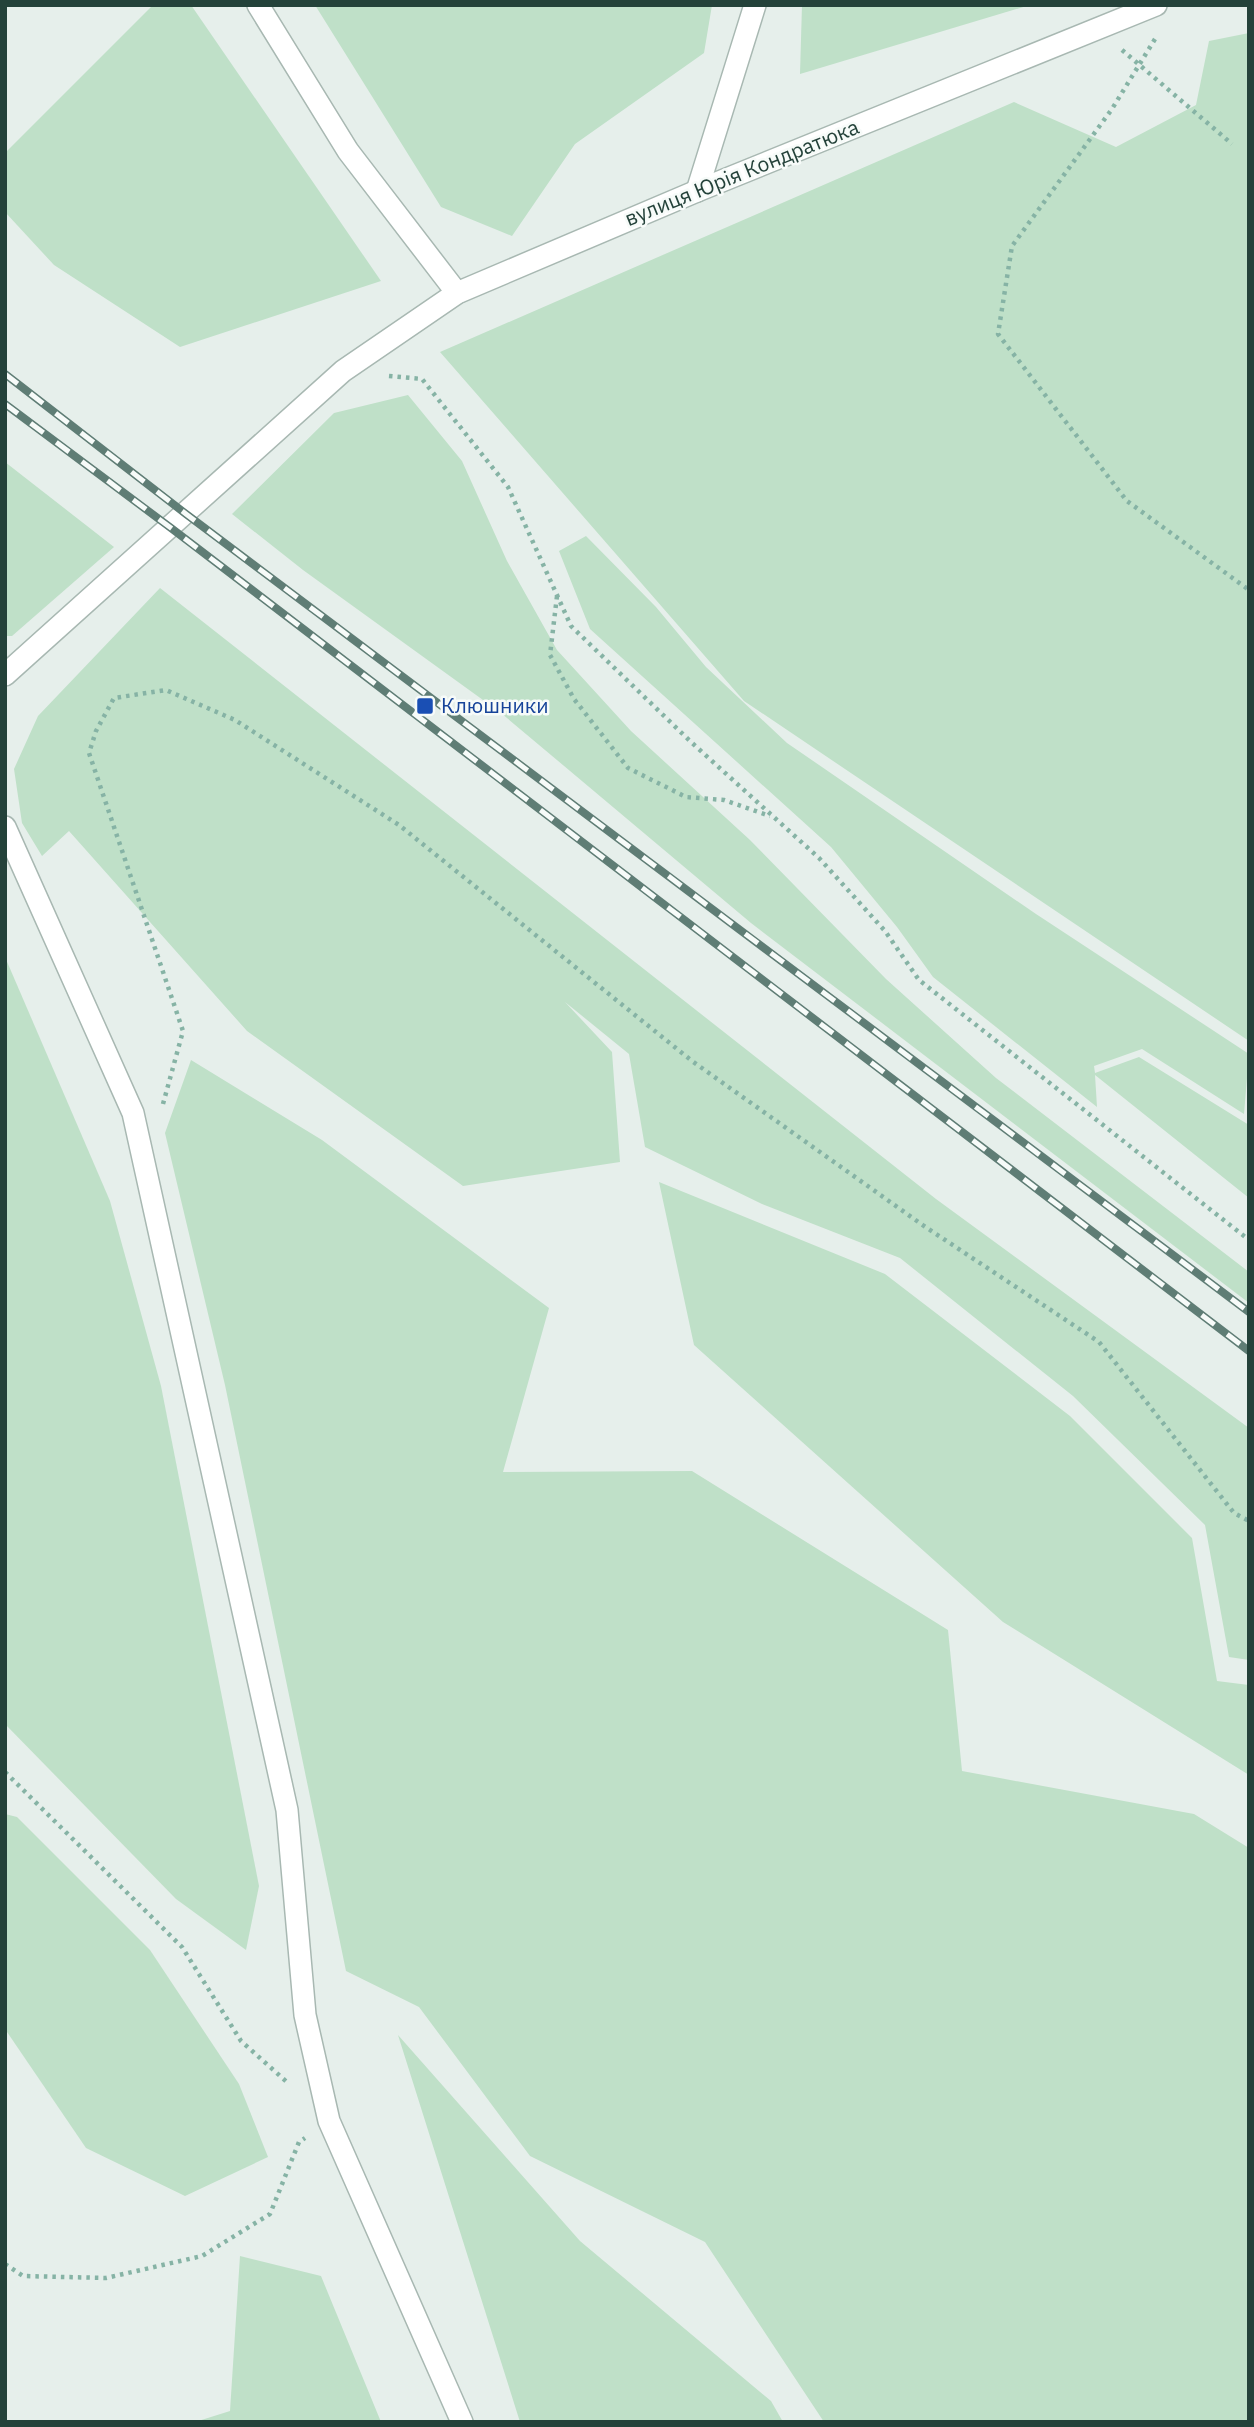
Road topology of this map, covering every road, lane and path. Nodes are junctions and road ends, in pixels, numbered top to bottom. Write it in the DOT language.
graph roads {
  1 [pos="258,5"];
  2 [pos="755,5"];
  3 [pos="1156,5"];
  4 [pos="1097,29"];
  5 [pos="1161,29"];
  6 [pos="1139,65"];
  7 [pos="1233,144"];
  8 [pos="697,191"];
  9 [pos="457,293"];
  10 [pos="343,371"];
  11 [pos="1249,590"];
  12 [pos="557,595"];
  13 [pos="5,675"];
  14 [pos="773,817"];
  15 [pos="5,827"];
  16 [pos="162,1107"];
  17 [pos="1249,1240"];
  18 [pos="1249,1521"];
  19 [pos="5,1772"];
  20 [pos="290,2085"];
  21 [pos="330,2121"];
  22 [pos="5,2264"];
  23 [pos="462,2422"];
  1 -- 9 [label="street"];
  2 -- 8 [label="street"];
  3 -- 4 [label="street, вулиця Юрія Кондратюка"];
  4 -- 6 [label="path"];
  4 -- 8 [label="street, вулиця Юрія Кондратюка"];
  5 -- 6 [label="path"];
  6 -- 7 [label="path"];
  6 -- 11 [label="path"];
  8 -- 9 [label="street, вулиця Юрія Кондратюка"];
  9 -- 10 [label="street, вулиця Юрія Кондратюка"];
  10 -- 12 [label="path"];
  10 -- 13 [label="street, вулиця Юрія Кондратюка"];
  12 -- 14 [label="path"];
  12 -- 14 [label="path"];
  14 -- 17 [label="path"];
  15 -- 21 [label="street"];
  16 -- 18 [label="path"];
  19 -- 20 [label="path"];
  21 -- 22 [label="path"];
  21 -- 23 [label="street"];
}
